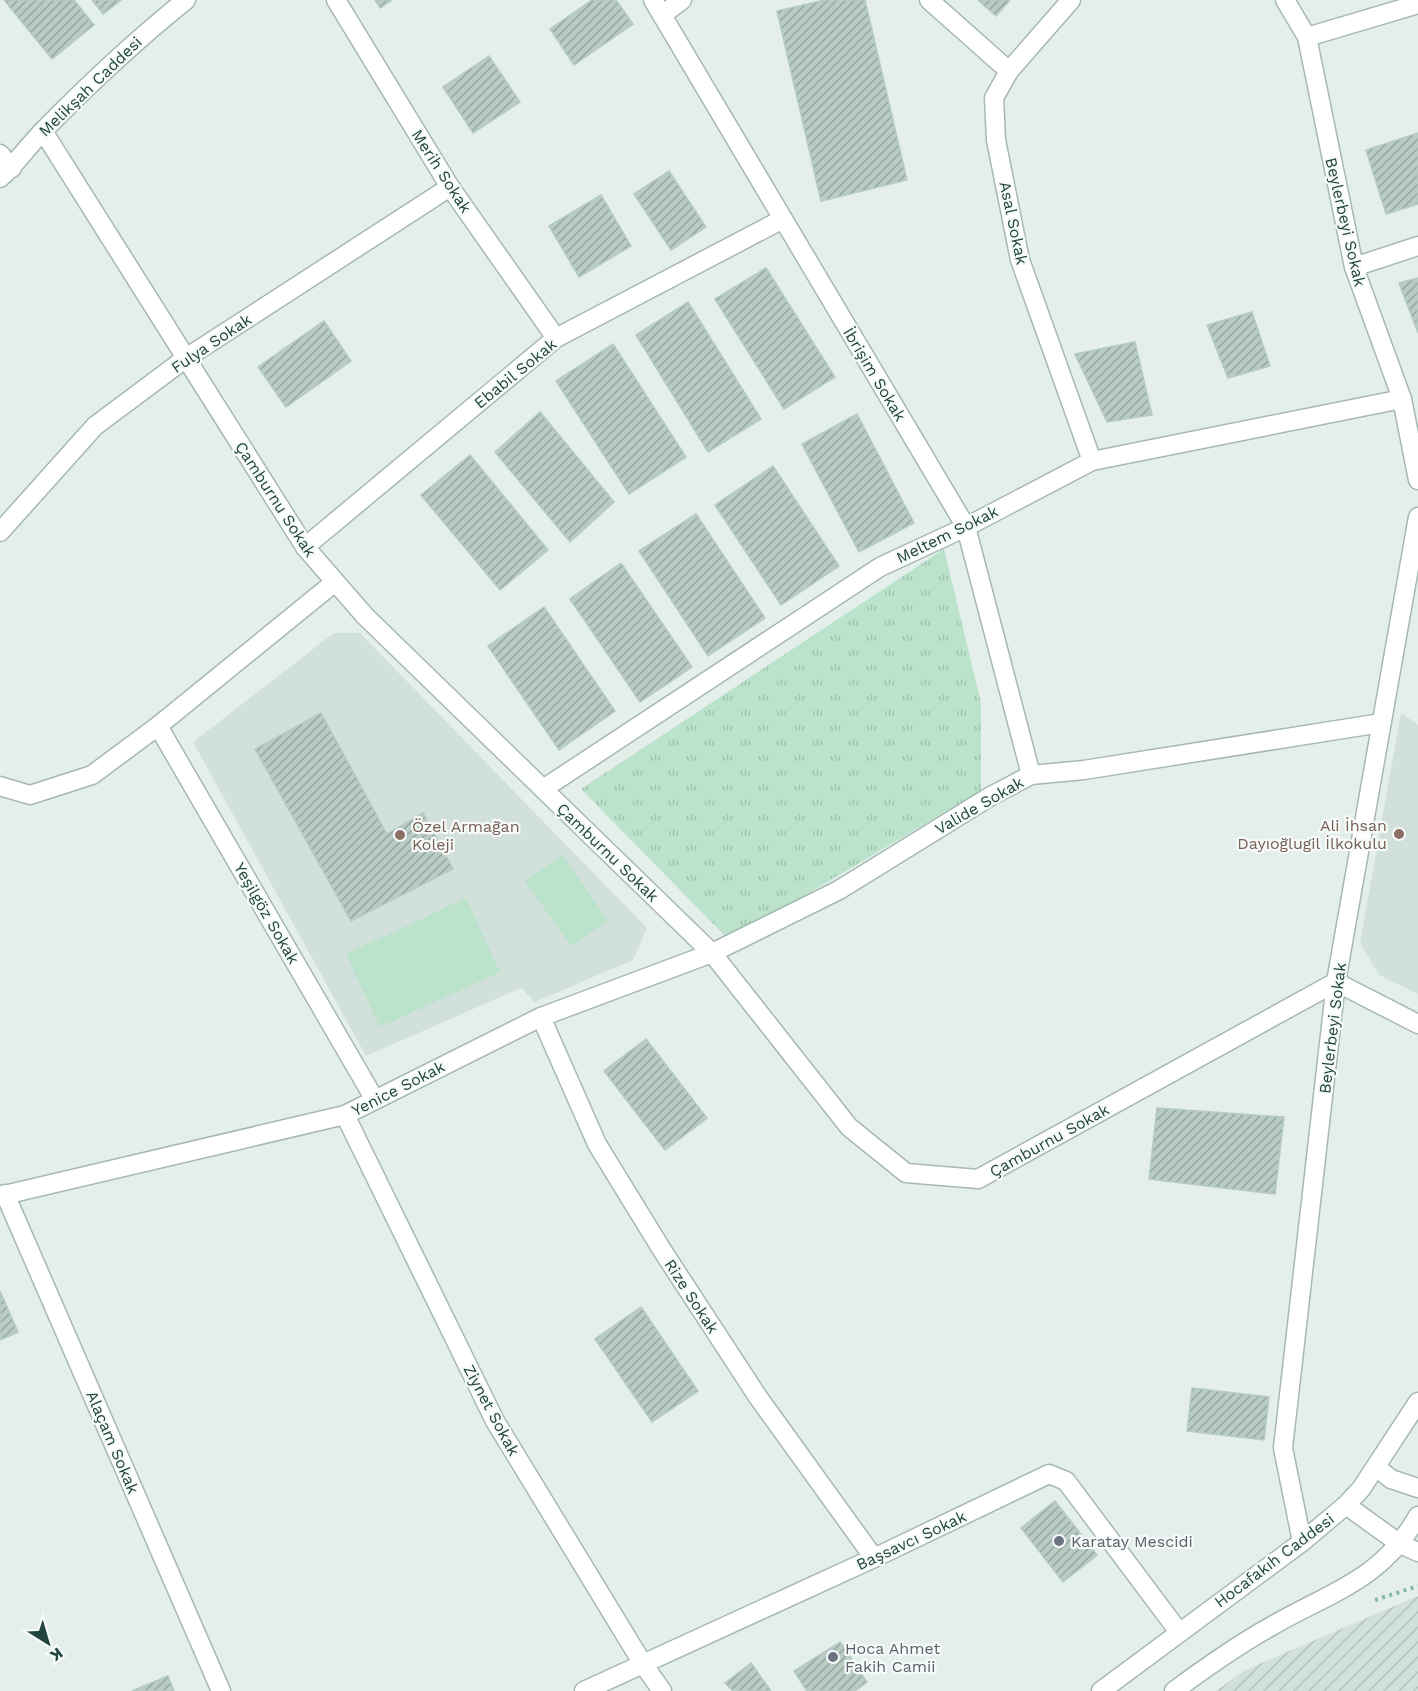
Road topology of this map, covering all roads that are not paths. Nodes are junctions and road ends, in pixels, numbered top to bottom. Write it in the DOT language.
graph roads {
  1 [pos="186,0"];
  2 [pos="336,0"];
  3 [pos="682,0"];
  4 [pos="929,0"];
  5 [pos="1071,0"];
  6 [pos="1285,0"];
  7 [pos="1418,4"];
  8 [pos="658,8"];
  9 [pos="1306,37"];
  10 [pos="1009,70"];
  11 [pos="43,131"];
  12 [pos="4,167"];
  13 [pos="450,187"];
  14 [pos="783,219"];
  15 [pos="1418,246"];
  16 [pos="1354,267"];
  17 [pos="556,338"];
  18 [pos="186,358"];
  19 [pos="1402,399"];
  20 [pos="1092,462"];
  21 [pos="1418,480"];
  22 [pos="1418,517"];
  23 [pos="966,527"];
  24 [pos="0,532"];
  25 [pos="305,547"];
  26 [pos="335,582"];
  27 [pos="1382,723"];
  28 [pos="158,726"];
  29 [pos="1031,775"];
  30 [pos="0,786"];
  31 [pos="543,789"];
  32 [pos="712,953"];
  33 [pos="1336,982"];
  34 [pos="541,1017"];
  35 [pos="1418,1024"];
  36 [pos="375,1100"];
  37 [pos="345,1115"];
  38 [pos="3,1195"];
  39 [pos="1418,1401"];
  40 [pos="1376,1467"];
  41 [pos="1418,1488"];
  42 [pos="1346,1505"];
  43 [pos="1418,1516"];
  44 [pos="1302,1542"];
  45 [pos="1400,1544"];
  46 [pos="1418,1552"];
  47 [pos="874,1558"];
  48 [pos="1179,1632"];
  49 [pos="643,1664"];
  50 [pos="221,1691"];
  51 [pos="584,1691"];
  52 [pos="662,1691"];
  53 [pos="1101,1691"];
  54 [pos="1174,1691"];
  1 -- 11 [label="street, Melikşah Caddesi"];
  2 -- 13 [label="street, Merih Sokak"];
  3 -- 8 [label="street"];
  4 -- 10 [label="street"];
  5 -- 10 [label="street, Asal Sokak"];
  6 -- 9 [label="street, Beylerbeyi Sokak"];
  7 -- 9 [label="street"];
  8 -- 14 [label="street, İbrişim Sokak"];
  9 -- 16 [label="street, Beylerbeyi Sokak"];
  10 -- 20 [label="street, Asal Sokak"];
  11 -- 12 [label="street, Melikşah Caddesi"];
  11 -- 18 [label="street, Çamburnu Sokak"];
  13 -- 17 [label="street, Merih Sokak"];
  13 -- 18 [label="street, Fulya Sokak"];
  14 -- 17 [label="street, Ebabil Sokak"];
  14 -- 23 [label="street, İbrişim Sokak"];
  15 -- 16 [label="street"];
  16 -- 19 [label="street, Beylerbeyi Sokak"];
  17 -- 25 [label="street, Ebabil Sokak"];
  18 -- 24 [label="street, Fulya Sokak"];
  18 -- 25 [label="street, Çamburnu Sokak"];
  19 -- 20 [label="street, Meltem Sokak"];
  19 -- 21 [label="street, Beylerbeyi Sokak"];
  20 -- 23 [label="street, Meltem Sokak"];
  22 -- 27 [label="street, Beylerbeyi Sokak"];
  23 -- 29 [label="street, İbrişim Sokak"];
  23 -- 31 [label="street, Meltem Sokak"];
  25 -- 26 [label="street, Çamburnu Sokak"];
  26 -- 28 [label="street"];
  26 -- 31 [label="street, Çamburnu Sokak"];
  27 -- 29 [label="street, Valide Sokak"];
  27 -- 33 [label="street, Beylerbeyi Sokak"];
  28 -- 30 [label="street"];
  28 -- 36 [label="street, Yeşilgöz Sokak"];
  29 -- 32 [label="street, Valide Sokak"];
  31 -- 32 [label="street, Çamburnu Sokak"];
  32 -- 33 [label="street, Çamburnu Sokak"];
  32 -- 34 [label="street, Yenice Sokak"];
  33 -- 35 [label="street"];
  33 -- 44 [label="street, Beylerbeyi Sokak"];
  34 -- 36 [label="street, Yenice Sokak"];
  34 -- 47 [label="street, Rize Sokak"];
  36 -- 37 [label="street, Yenice Sokak"];
  37 -- 38 [label="street, Yenice Sokak"];
  37 -- 49 [label="street, Ziynet Sokak"];
  38 -- 50 [label="street, Alaçam Sokak"];
  39 -- 40 [label="street, Hocafakıh Caddesi"];
  40 -- 41 [label="street"];
  40 -- 42 [label="street, Hocafakıh Caddesi"];
  42 -- 44 [label="street, Hocafakıh Caddesi"];
  42 -- 45 [label="street"];
  43 -- 45 [label="street"];
  44 -- 48 [label="street, Hocafakıh Caddesi"];
  45 -- 46 [label="street"];
  45 -- 54 [label="street"];
  47 -- 48 [label="street, Başsavcı Sokak"];
  47 -- 49 [label="street, Başsavcı Sokak"];
  48 -- 53 [label="street, Hocafakıh Caddesi"];
  49 -- 51 [label="street, Başsavcı Sokak"];
  49 -- 52 [label="street, Ziynet Sokak"];
}
